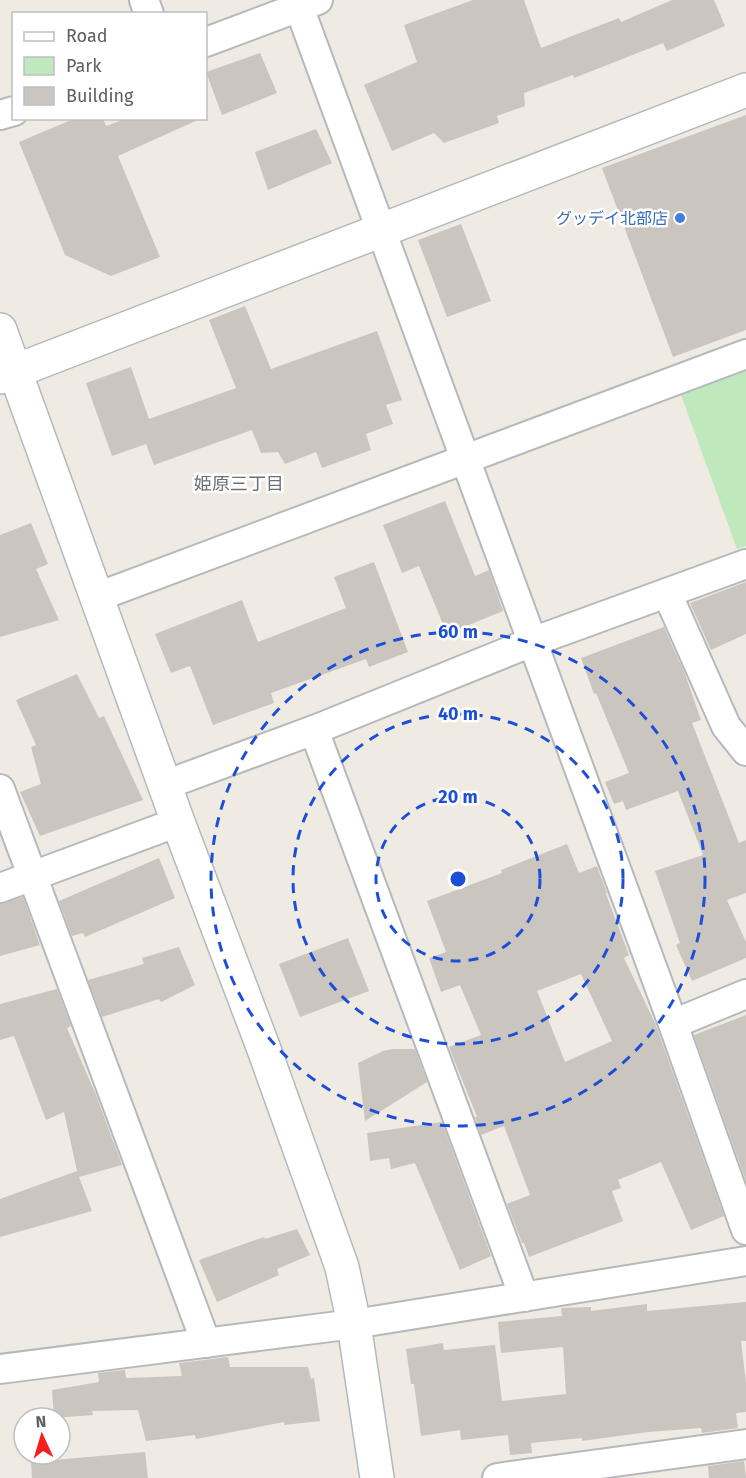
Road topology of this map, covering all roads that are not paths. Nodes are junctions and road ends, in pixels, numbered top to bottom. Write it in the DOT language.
graph roads {
  1 [pos="308,4"];
  2 [pos="254,11"];
  3 [pos="207,41"];
  4 [pos="746,90"];
  5 [pos="381,229"];
  6 [pos="0,330"];
  7 [pos="746,354"];
  8 [pos="8,374"];
  9 [pos="465,458"];
  10 [pos="746,564"];
  11 [pos="667,593"];
  12 [pos="97,597"];
  13 [pos="532,642"];
  14 [pos="314,730"];
  15 [pos="746,751"];
  16 [pos="165,785"];
  17 [pos="0,789"];
  18 [pos="178,822"];
  19 [pos="32,876"];
  20 [pos="0,888"];
  21 [pos="746,994"];
  22 [pos="673,1024"];
  23 [pos="746,1230"];
  24 [pos="746,1261"];
  25 [pos="524,1297"];
  26 [pos="354,1324"];
  27 [pos="206,1342"];
  28 [pos="0,1369"];
  29 [pos="746,1444"];
  30 [pos="377,1478"];
  31 [pos="497,1478"];
  1 -- 2 [label="street"];
  1 -- 5 [label="street"];
  2 -- 3 [label="street"];
  4 -- 5 [label="street"];
  5 -- 8 [label="street"];
  5 -- 9 [label="street"];
  6 -- 8 [label="street"];
  7 -- 9 [label="street"];
  8 -- 12 [label="street"];
  9 -- 12 [label="street"];
  9 -- 13 [label="street"];
  10 -- 11 [label="street"];
  11 -- 13 [label="street"];
  11 -- 15 [label="street"];
  12 -- 16 [label="street"];
  13 -- 14 [label="street"];
  13 -- 22 [label="street"];
  14 -- 16 [label="street"];
  14 -- 25 [label="street"];
  16 -- 18 [label="street"];
  17 -- 19 [label="street"];
  18 -- 19 [label="street"];
  18 -- 26 [label="street"];
  19 -- 20 [label="street"];
  19 -- 27 [label="street"];
  21 -- 22 [label="street"];
  22 -- 23 [label="street"];
  24 -- 25 [label="street"];
  25 -- 26 [label="street"];
  26 -- 27 [label="street"];
  26 -- 30 [label="street"];
  27 -- 28 [label="street"];
  29 -- 31 [label="street"];
}
